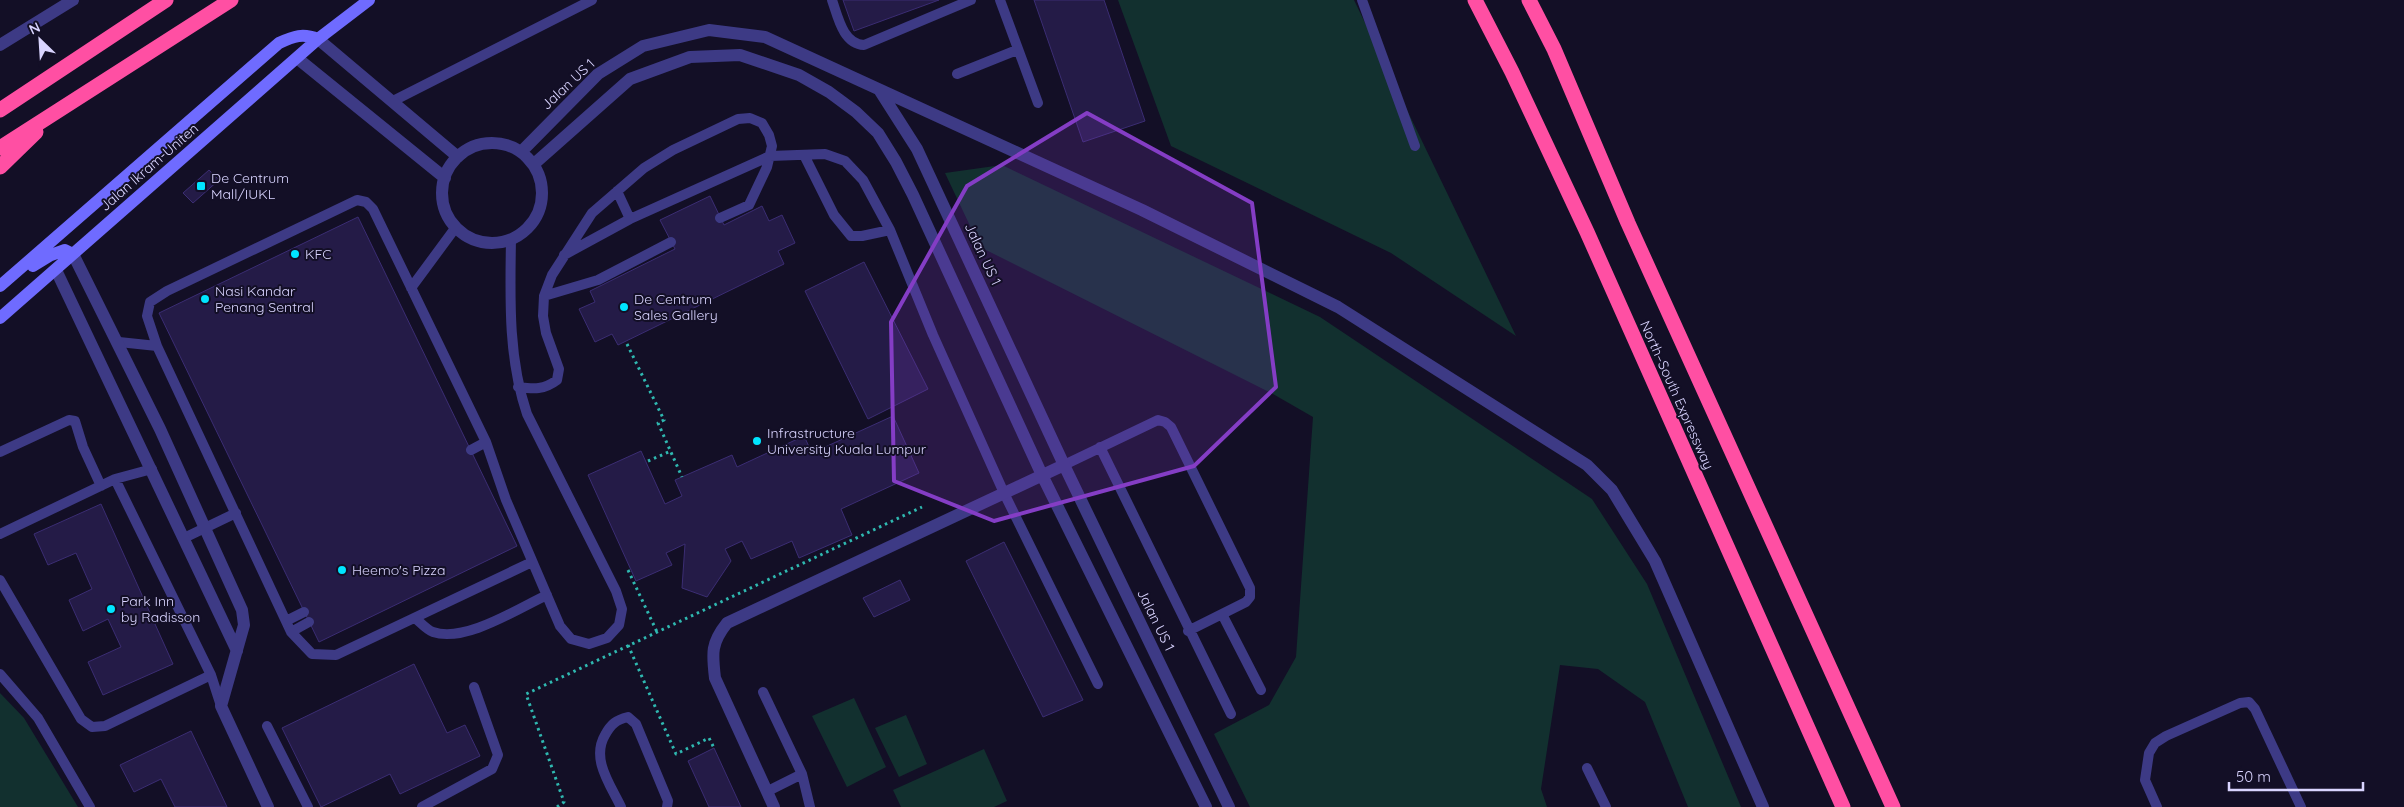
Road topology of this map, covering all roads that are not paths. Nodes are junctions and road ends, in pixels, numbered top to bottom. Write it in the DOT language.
graph roads {
  1 [pos="73,0"];
  2 [pos="152,0"];
  3 [pos="166,0"];
  4 [pos="232,0"];
  5 [pos="369,0"];
  6 [pos="592,0"];
  7 [pos="971,0"];
  8 [pos="1000,0"];
  9 [pos="1362,0"];
  10 [pos="1475,0"];
  11 [pos="1529,0"];
  12 [pos="835,1"];
  13 [pos="144,14"];
  14 [pos="318,40"];
  15 [pos="0,45"];
  16 [pos="1018,50"];
  17 [pos="297,58"];
  18 [pos="957,74"];
  19 [pos="880,91"];
  20 [pos="393,101"];
  21 [pos="1038,103"];
  22 [pos="64,105"];
  23 [pos="0,110"];
  24 [pos="1415,146"];
  25 [pos="0,148"];
  26 [pos="522,152"];
  27 [pos="804,155"];
  28 [pos="770,156"];
  29 [pos="458,157"];
  30 [pos="534,164"];
  31 [pos="0,167"];
  32 [pos="444,178"];
  33 [pos="617,190"];
  34 [pos="720,218"];
  35 [pos="630,219"];
  36 [pos="456,227"];
  37 [pos="890,230"];
  38 [pos="511,239"];
  39 [pos="671,242"];
  40 [pos="73,254"];
  41 [pos="564,255"];
  42 [pos="56,270"];
  43 [pos="1,285"];
  44 [pos="411,288"];
  45 [pos="544,296"];
  46 [pos="0,318"];
  47 [pos="119,342"];
  48 [pos="157,346"];
  49 [pos="518,387"];
  50 [pos="486,442"];
  51 [pos="1100,446"];
  52 [pos="471,450"];
  53 [pos="0,452"];
  54 [pos="1064,465"];
  55 [pos="152,469"];
  56 [pos="1042,475"];
  57 [pos="116,479"];
  58 [pos="101,486"];
  59 [pos="1004,493"];
  60 [pos="236,513"];
  61 [pos="205,528"];
  62 [pos="1,530"];
  63 [pos="184,538"];
  64 [pos="532,562"];
  65 [pos="0,580"];
  66 [pos="546,595"];
  67 [pos="304,612"];
  68 [pos="1222,614"];
  69 [pos="415,618"];
  70 [pos="286,621"];
  71 [pos="309,622"];
  72 [pos="1188,630"];
  73 [pos="291,632"];
  74 [pos="237,651"];
  75 [pos="0,674"];
  76 [pos="211,675"];
  77 [pos="1098,684"];
  78 [pos="474,687"];
  79 [pos="1261,690"];
  80 [pos="763,692"];
  81 [pos="221,706"];
  82 [pos="1230,714"];
  83 [pos="267,726"];
  84 [pos="1587,768"];
  85 [pos="802,774"];
  86 [pos="768,791"];
  87 [pos="90,807"];
  88 [pos="268,807"];
  89 [pos="308,807"];
  90 [pos="422,807"];
  91 [pos="621,807"];
  92 [pos="667,807"];
  93 [pos="774,807"];
  94 [pos="810,807"];
  95 [pos="1206,807"];
  96 [pos="1229,807"];
  97 [pos="1606,807"];
  98 [pos="1763,807"];
  99 [pos="1843,807"];
  100 [pos="1893,807"];
  101 [pos="2157,807"];
  102 [pos="2301,807"];
  1 -- 15 [label="street"];
  2 -- 13 [label="highway"];
  3 -- 13 [label="highway"];
  4 -- 22 [label="highway"];
  5 -- 14 [label="main road, Jalan Ikram-Uniten"];
  6 -- 20 [label="lane"];
  7 -- 12 [label="lane"];
  8 -- 16 [label="lane"];
  9 -- 24 [label="lane"];
  10 -- 99 [label="highway, North–South Expressway"];
  11 -- 100 [label="highway, North–South Expressway"];
  13 -- 23 [label="highway"];
  14 -- 17 [label="main road, Jalan Ikram-Uniten"];
  14 -- 20 [label="street"];
  14 -- 43 [label="main road, Jalan Ikram-Uniten"];
  16 -- 18 [label="lane"];
  16 -- 21 [label="lane"];
  17 -- 32 [label="street"];
  17 -- 40 [label="main road, Jalan Ikram-Uniten"];
  19 -- 26 [label="street, Jalan US 1"];
  19 -- 54 [label="street, Jalan US 1"];
  19 -- 98 [label="street"];
  20 -- 29 [label="street"];
  22 -- 25 [label="highway"];
  22 -- 31 [label="highway"];
  26 -- 29 [label="street"];
  26 -- 30 [label="street"];
  27 -- 28 [label="lane"];
  27 -- 37 [label="lane"];
  27 -- 37 [label="lane"];
  28 -- 33 [label="lane"];
  28 -- 34 [label="lane"];
  28 -- 35 [label="lane"];
  29 -- 32 [label="street"];
  30 -- 38 [label="street"];
  30 -- 56 [label="street"];
  32 -- 36 [label="street"];
  33 -- 35 [label="lane"];
  33 -- 41 [label="lane"];
  35 -- 41 [label="lane"];
  36 -- 38 [label="street"];
  36 -- 44 [label="lane"];
  37 -- 59 [label="lane"];
  38 -- 49 [label="lane"];
  39 -- 45 [label="lane"];
  40 -- 42 [label="main road, Jalan Ikram-Uniten"];
  40 -- 43 [label="main road"];
  40 -- 47 [label="street"];
  41 -- 45 [label="lane"];
  42 -- 46 [label="main road, Jalan Ikram-Uniten"];
  42 -- 55 [label="street"];
  44 -- 48 [label="lane"];
  44 -- 50 [label="lane"];
  45 -- 49 [label="lane"];
  47 -- 48 [label="lane"];
  47 -- 61 [label="street"];
  48 -- 60 [label="lane"];
  49 -- 66 [label="lane"];
  50 -- 52 [label="lane"];
  50 -- 64 [label="lane"];
  51 -- 54 [label="lane"];
  51 -- 68 [label="lane"];
  51 -- 72 [label="lane"];
  53 -- 58 [label="lane"];
  54 -- 56 [label="street"];
  54 -- 96 [label="street, Jalan US 1"];
  55 -- 57 [label="lane"];
  55 -- 63 [label="street"];
  56 -- 59 [label="street"];
  56 -- 95 [label="street"];
  57 -- 58 [label="lane"];
  57 -- 76 [label="lane"];
  58 -- 62 [label="lane"];
  59 -- 77 [label="lane"];
  59 -- 86 [label="street"];
  60 -- 61 [label="lane"];
  60 -- 70 [label="lane"];
  61 -- 63 [label="lane"];
  61 -- 74 [label="street"];
  63 -- 74 [label="street"];
  64 -- 66 [label="lane"];
  64 -- 69 [label="lane"];
  65 -- 76 [label="lane"];
  66 -- 69 [label="lane"];
  67 -- 70 [label="lane"];
  68 -- 72 [label="lane"];
  68 -- 79 [label="lane"];
  69 -- 73 [label="lane"];
  70 -- 73 [label="lane"];
  71 -- 73 [label="lane"];
  72 -- 82 [label="lane"];
  74 -- 81 [label="street"];
  75 -- 87 [label="lane"];
  76 -- 81 [label="lane"];
  78 -- 90 [label="lane"];
  80 -- 85 [label="lane"];
  81 -- 88 [label="street"];
  83 -- 89 [label="lane"];
  84 -- 97 [label="lane"];
  85 -- 86 [label="lane"];
  85 -- 94 [label="lane"];
  86 -- 93 [label="street"];
  91 -- 92 [label="lane"];
  101 -- 102 [label="lane"];
}
